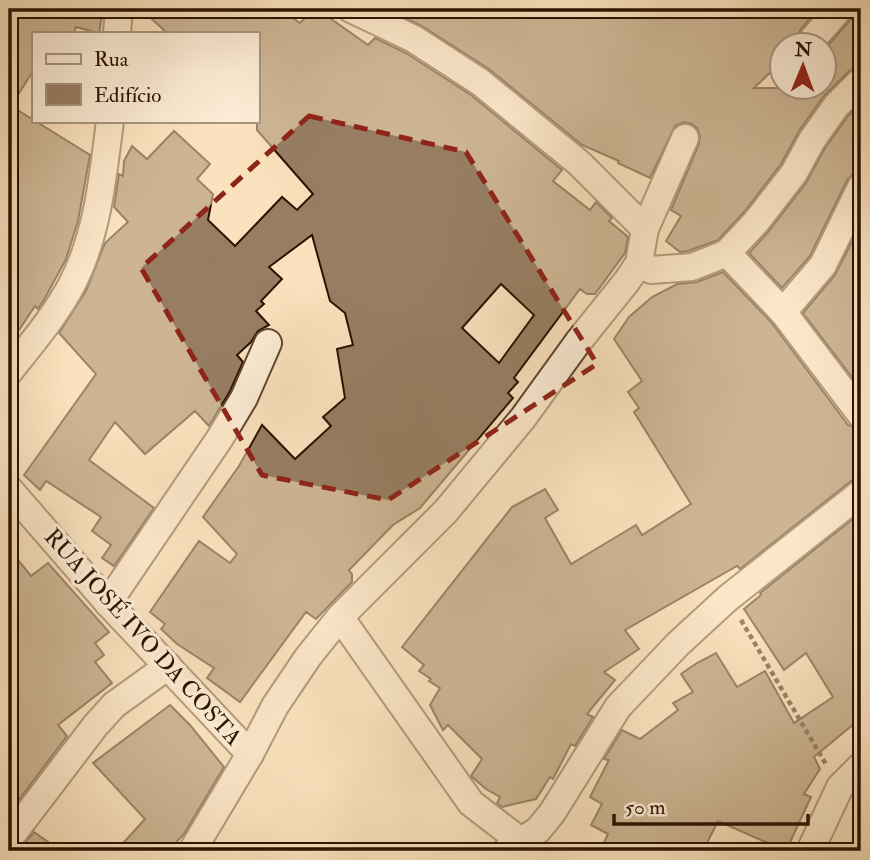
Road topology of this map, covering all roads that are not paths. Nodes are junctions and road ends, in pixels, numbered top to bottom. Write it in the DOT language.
graph roads {
  1 [pos="118,9"];
  2 [pos="351,9"];
  3 [pos="839,9"];
  4 [pos="117,32"];
  5 [pos="818,32"];
  6 [pos="861,81"];
  7 [pos="110,122"];
  8 [pos="685,138"];
  9 [pos="861,187"];
  10 [pos="645,229"];
  11 [pos="727,253"];
  12 [pos="639,263"];
  13 [pos="783,312"];
  14 [pos="268,343"];
  15 [pos="9,372"];
  16 [pos="861,415"];
  17 [pos="9,489"];
  18 [pos="861,494"];
  19 [pos="108,603"];
  20 [pos="340,617"];
  21 [pos="168,666"];
  22 [pos="250,754"];
  23 [pos="861,766"];
  24 [pos="9,839"];
  25 [pos="520,848"];
  26 [pos="192,851"];
  27 [pos="810,851"];
  1 -- 4 [label="street"];
  2 -- 10 [label="street"];
  3 -- 5 [label="street"];
  6 -- 11 [label="street"];
  7 -- 15 [label="street"];
  8 -- 10 [label="street"];
  9 -- 13 [label="street"];
  10 -- 12 [label="street"];
  11 -- 12 [label="street"];
  11 -- 13 [label="street"];
  12 -- 20 [label="street"];
  13 -- 16 [label="street"];
  14 -- 19 [label="street"];
  17 -- 19 [label="street, RUA JOSÉ IVO DA COSTA"];
  18 -- 25 [label="street"];
  19 -- 21 [label="street, RUA JOSÉ IVO DA COSTA"];
  20 -- 22 [label="street"];
  20 -- 25 [label="street"];
  21 -- 22 [label="street, RUA JOSÉ IVO DA COSTA"];
  21 -- 24 [label="street"];
  22 -- 26 [label="street"];
  23 -- 27 [label="street"];
}
